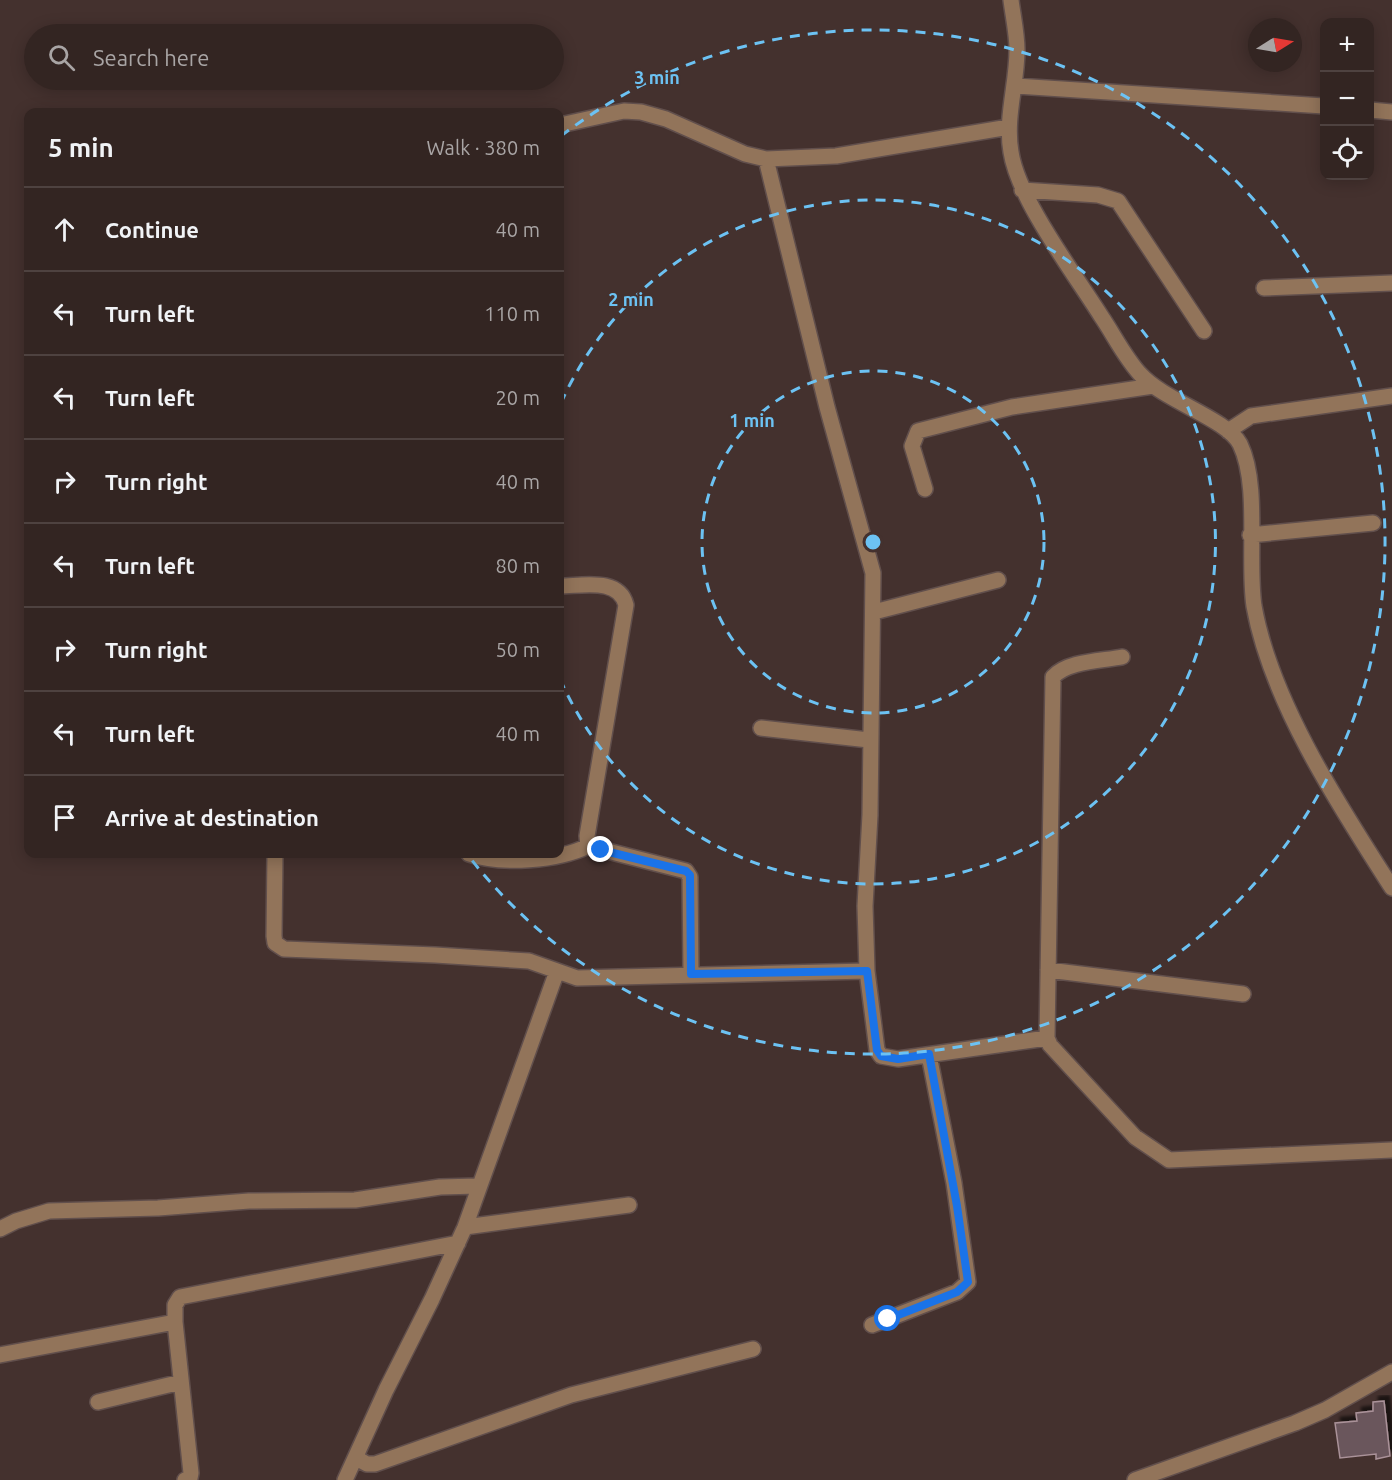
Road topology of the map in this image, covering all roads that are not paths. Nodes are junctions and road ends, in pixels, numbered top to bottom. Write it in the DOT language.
graph roads {
  1 [pos="1011,0"];
  2 [pos="1015,86"];
  3 [pos="1320,106"];
  4 [pos="1374,110"];
  5 [pos="1392,112"];
  6 [pos="564,124"];
  7 [pos="1009,127"];
  8 [pos="766,159"];
  9 [pos="1022,190"];
  10 [pos="1392,283"];
  11 [pos="1264,288"];
  12 [pos="1204,331"];
  13 [pos="1153,386"];
  14 [pos="1392,396"];
  15 [pos="1228,430"];
  16 [pos="925,489"];
  17 [pos="1373,523"];
  18 [pos="1250,535"];
  19 [pos="998,580"];
  20 [pos="564,586"];
  21 [pos="874,612"];
  22 [pos="1122,657"];
  23 [pos="761,728"];
  24 [pos="869,740"];
  25 [pos="588,846"];
  26 [pos="564,856"];
  27 [pos="275,858"];
  28 [pos="1392,888"];
  29 [pos="1048,970"];
  30 [pos="557,971"];
  31 [pos="867,971"];
  32 [pos="691,974"];
  33 [pos="1243,994"];
  34 [pos="1047,1038"];
  35 [pos="929,1054"];
  36 [pos="1392,1150"];
  37 [pos="478,1186"];
  38 [pos="629,1205"];
  39 [pos="465,1227"];
  40 [pos="0,1229"];
  41 [pos="458,1243"];
  42 [pos="175,1322"];
  43 [pos="872,1325"];
  44 [pos="753,1349"];
  45 [pos="0,1355"];
  46 [pos="1392,1372"];
  47 [pos="181,1382"];
  48 [pos="98,1402"];
  49 [pos="356,1458"];
  50 [pos="185,1480"];
  51 [pos="345,1480"];
  52 [pos="1136,1480"];
  1 -- 2 [label="street"];
  2 -- 3 [label="street"];
  2 -- 7 [label="street"];
  4 -- 5 [label="street"];
  6 -- 8 [label="street"];
  7 -- 8 [label="street"];
  7 -- 9 [label="street"];
  8 -- 21 [label="street"];
  9 -- 12 [label="street"];
  9 -- 13 [label="street"];
  10 -- 11 [label="street"];
  13 -- 15 [label="street"];
  13 -- 16 [label="street"];
  14 -- 15 [label="street"];
  15 -- 18 [label="street"];
  17 -- 18 [label="street"];
  18 -- 28 [label="street"];
  19 -- 21 [label="street"];
  20 -- 25 [label="street"];
  21 -- 24 [label="street"];
  22 -- 29 [label="street"];
  23 -- 24 [label="street"];
  24 -- 31 [label="street"];
  25 -- 26 [label="street"];
  25 -- 32 [label="street"];
  27 -- 30 [label="street"];
  29 -- 33 [label="street"];
  29 -- 34 [label="street"];
  30 -- 32 [label="street"];
  30 -- 37 [label="street"];
  31 -- 32 [label="street"];
  31 -- 35 [label="street"];
  34 -- 35 [label="street"];
  34 -- 36 [label="street"];
  35 -- 43 [label="street"];
  37 -- 39 [label="street"];
  37 -- 40 [label="street"];
  38 -- 39 [label="street"];
  39 -- 41 [label="street"];
  41 -- 42 [label="street"];
  41 -- 49 [label="street"];
  42 -- 45 [label="street"];
  42 -- 47 [label="street"];
  44 -- 49 [label="street"];
  46 -- 52 [label="street"];
  47 -- 48 [label="street"];
  47 -- 50 [label="street"];
  49 -- 51 [label="street"];
}
